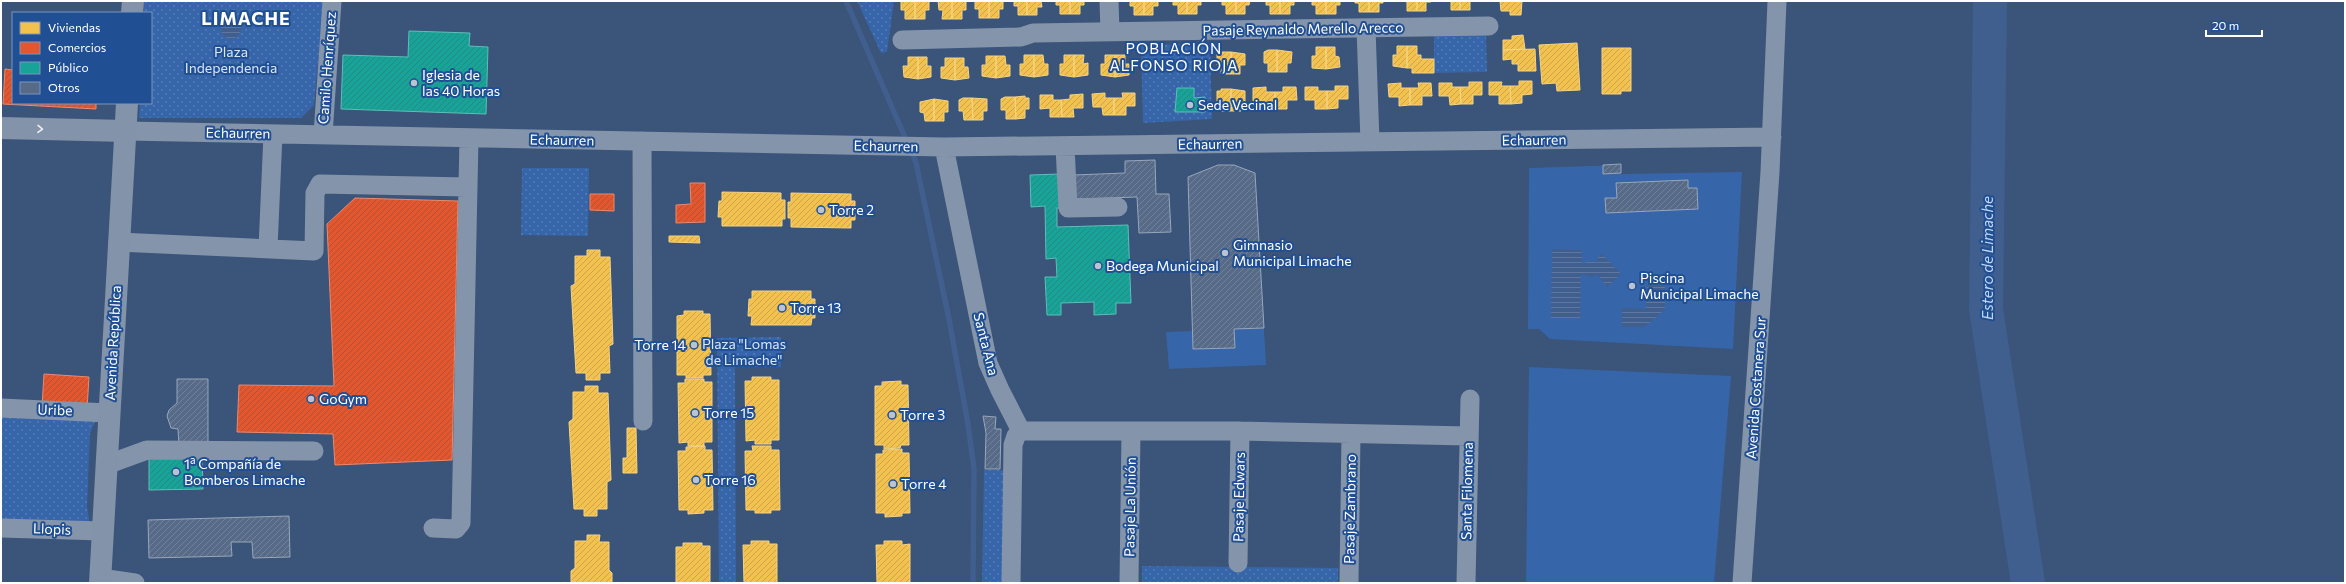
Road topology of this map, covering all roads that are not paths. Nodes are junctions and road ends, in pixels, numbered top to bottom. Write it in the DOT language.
graph roads {
  1 [pos="133,1"];
  2 [pos="332,1"];
  3 [pos="1109,1"];
  4 [pos="1777,1"];
  5 [pos="132,12"];
  6 [pos="1489,26"];
  7 [pos="1366,28"];
  8 [pos="1110,32"];
  9 [pos="902,40"];
  10 [pos="127,104"];
  11 [pos="1,128"];
  12 [pos="126,131"];
  13 [pos="273,134"];
  14 [pos="323,135"];
  15 [pos="1772,137"];
  16 [pos="469,138"];
  17 [pos="642,141"];
  18 [pos="1370,142"];
  19 [pos="1065,146"];
  20 [pos="944,147"];
  21 [pos="467,187"];
  22 [pos="1118,207"];
  23 [pos="118,242"];
  24 [pos="268,248"];
  25 [pos="1470,399"];
  26 [pos="1,408"];
  27 [pos="109,413"];
  28 [pos="643,421"];
  29 [pos="1131,430"];
  30 [pos="1021,431"];
  31 [pos="1240,431"];
  32 [pos="1351,434"];
  33 [pos="1468,436"];
  34 [pos="314,451"];
  35 [pos="106,465"];
  36 [pos="1,528"];
  37 [pos="433,528"];
  38 [pos="102,531"];
  39 [pos="1238,563"];
  40 [pos="100,581"];
  41 [pos="135,583"];
  42 [pos="1011,583"];
  43 [pos="1130,583"];
  44 [pos="1349,583"];
  45 [pos="1466,583"];
  46 [pos="1742,583"];
  1 -- 5 [label="main road"];
  2 -- 14 [label="street, Camilo Henríquez"];
  3 -- 8 [label="street"];
  4 -- 15 [label="street, Avenida Costanera Sur"];
  6 -- 7 [label="street, Pasaje Reynaldo Merello Arecco"];
  7 -- 8 [label="street, Pasaje Reynaldo Merello Arecco"];
  7 -- 18 [label="street"];
  8 -- 9 [label="street, Pasaje Reynaldo Merello Arecco"];
  10 -- 12 [label="main road, Avenida República"];
  11 -- 12 [label="main road, Echaurren, one-way"];
  12 -- 13 [label="street, Echaurren"];
  12 -- 23 [label="main road, Avenida República"];
  13 -- 14 [label="street, Echaurren"];
  13 -- 24 [label="street"];
  14 -- 16 [label="street, Echaurren"];
  15 -- 18 [label="street, Echaurren"];
  15 -- 46 [label="street, Avenida Costanera Sur"];
  16 -- 17 [label="street, Echaurren"];
  16 -- 21 [label="street"];
  17 -- 20 [label="street, Echaurren"];
  17 -- 28 [label="street"];
  18 -- 19 [label="street, Echaurren"];
  19 -- 20 [label="street, Echaurren"];
  19 -- 22 [label="street"];
  20 -- 30 [label="street, Santa Ana"];
  21 -- 24 [label="street"];
  21 -- 37 [label="street"];
  23 -- 24 [label="street"];
  23 -- 27 [label="main road, Avenida República"];
  25 -- 33 [label="street, Santa Filomena"];
  26 -- 27 [label="street, Uribe"];
  27 -- 35 [label="main road, Avenida República"];
  29 -- 30 [label="street"];
  29 -- 31 [label="street"];
  29 -- 43 [label="street, Pasaje La Unión"];
  30 -- 42 [label="street"];
  31 -- 32 [label="street"];
  31 -- 39 [label="street, Pasaje Edwars"];
  32 -- 33 [label="street"];
  32 -- 44 [label="street, Pasaje Zambrano"];
  33 -- 45 [label="street, Santa Filomena"];
  34 -- 35 [label="street"];
  35 -- 38 [label="main road, Avenida República"];
  36 -- 38 [label="street, Llopis"];
  38 -- 40 [label="main road, Avenida República"];
  40 -- 41 [label="street"];
}
